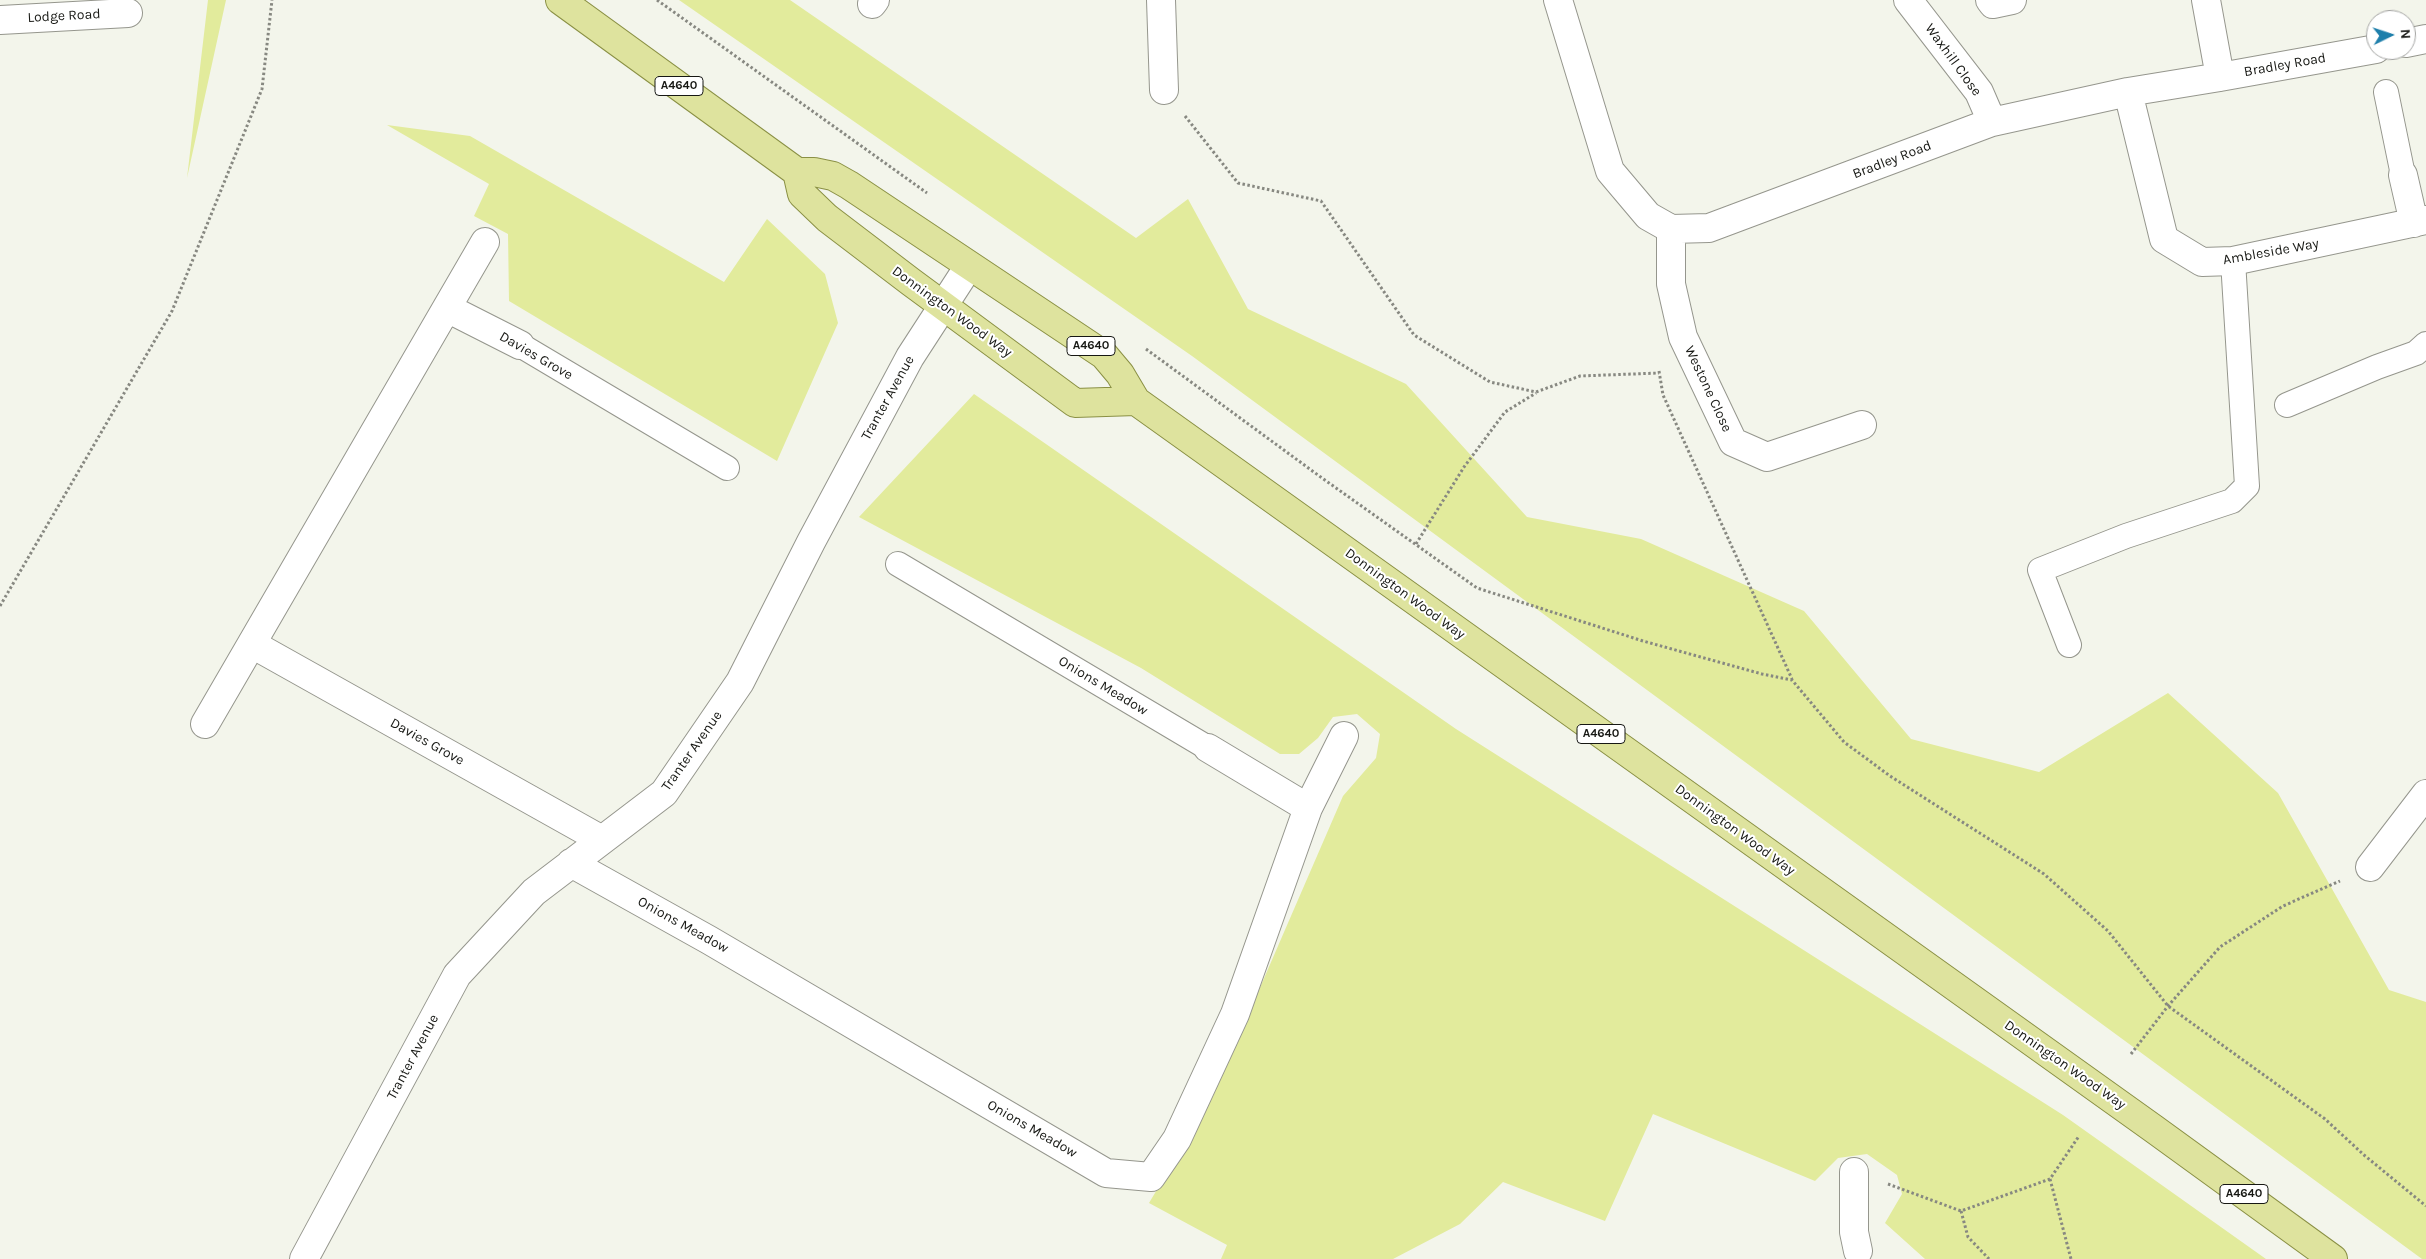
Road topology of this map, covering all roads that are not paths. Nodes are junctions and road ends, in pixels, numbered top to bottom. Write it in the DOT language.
graph roads {
  1 [pos="560,0"];
  2 [pos="1161,0"];
  3 [pos="1558,0"];
  4 [pos="1908,0"];
  5 [pos="1990,0"];
  6 [pos="2012,0"];
  7 [pos="2206,0"];
  8 [pos="128,13"];
  9 [pos="0,20"];
  10 [pos="2366,51"];
  11 [pos="2220,78"];
  12 [pos="1164,90"];
  13 [pos="2128,92"];
  14 [pos="2386,92"];
  15 [pos="1992,122"];
  16 [pos="797,172"];
  17 [pos="2403,175"];
  18 [pos="2420,222"];
  19 [pos="1671,229"];
  20 [pos="485,242"];
  21 [pos="2233,261"];
  22 [pos="969,266"];
  23 [pos="943,306"];
  24 [pos="447,308"];
  25 [pos="2426,344"];
  26 [pos="520,346"];
  27 [pos="1136,401"];
  28 [pos="2287,405"];
  29 [pos="1862,425"];
  30 [pos="727,468"];
  31 [pos="898,564"];
  32 [pos="252,644"];
  33 [pos="2069,644"];
  34 [pos="205,724"];
  35 [pos="1344,736"];
  36 [pos="1208,748"];
  37 [pos="2426,794"];
  38 [pos="1308,808"];
  39 [pos="602,840"];
  40 [pos="571,863"];
  41 [pos="2370,867"];
  42 [pos="1854,1172"];
  43 [pos="1858,1256"];
  44 [pos="304,1259"];
  45 [pos="2333,1259"];
  1 -- 16 [label="main road, A4640"];
  2 -- 12 [label="street"];
  3 -- 19 [label="street"];
  4 -- 15 [label="street, Waxhill Close"];
  5 -- 6 [label="street"];
  7 -- 11 [label="street"];
  8 -- 9 [label="street, Lodge Road"];
  10 -- 11 [label="street, Bradley Road"];
  11 -- 13 [label="street, Bradley Road"];
  13 -- 15 [label="street, Bradley Road"];
  13 -- 21 [label="street, Ambleside Way"];
  14 -- 17 [label="lane, Ambleside Way"];
  15 -- 19 [label="street, Bradley Road"];
  16 -- 22 [label="main road, Donnington Wood Way / A4640"];
  16 -- 23 [label="main road, Donnington Wood Way"];
  17 -- 18 [label="street, Ambleside Way"];
  18 -- 21 [label="street, Ambleside Way"];
  19 -- 29 [label="street, Westone Close"];
  20 -- 24 [label="street"];
  21 -- 33 [label="lane"];
  22 -- 23 [label="street, Tranter Avenue"];
  22 -- 27 [label="main road, Donnington Wood Way / A4640"];
  23 -- 27 [label="main road, Donnington Wood Way"];
  23 -- 39 [label="street, Tranter Avenue"];
  24 -- 26 [label="street, Davies Grove"];
  24 -- 32 [label="street"];
  25 -- 28 [label="lane"];
  26 -- 30 [label="lane, Davies Grove"];
  27 -- 45 [label="main road, Donnington Wood Way / A4640"];
  31 -- 36 [label="lane, Onions Meadow"];
  32 -- 34 [label="street"];
  32 -- 39 [label="street, Davies Grove"];
  35 -- 38 [label="street, Onions Meadow"];
  36 -- 38 [label="street, Onions Meadow"];
  37 -- 41 [label="street"];
  38 -- 40 [label="street, Onions Meadow"];
  39 -- 40 [label="street, Tranter Avenue"];
  40 -- 44 [label="street, Tranter Avenue"];
  42 -- 43 [label="street"];
}
